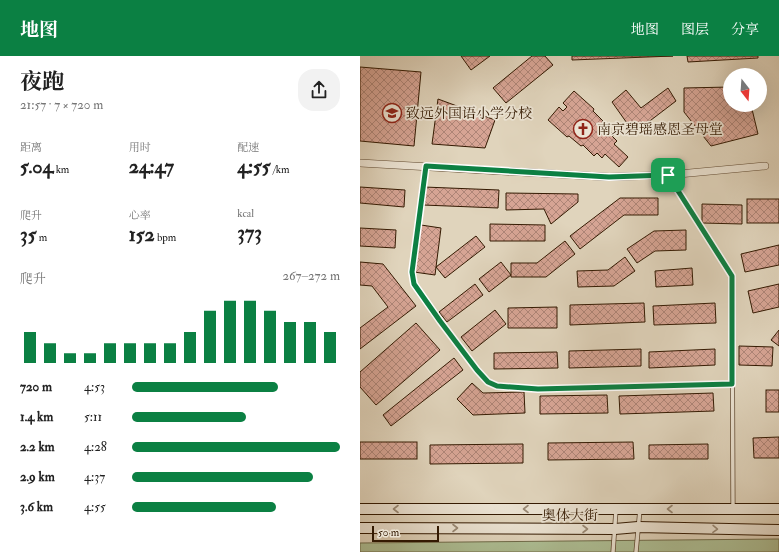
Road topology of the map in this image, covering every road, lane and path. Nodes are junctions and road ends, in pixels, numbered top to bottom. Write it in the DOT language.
graph roads {
  1 [pos="360,162"];
  2 [pos="426,166"];
  3 [pos="765,166"];
  4 [pos="668,175"];
  5 [pos="732,384"];
  6 [pos="360,509"];
  7 [pos="616,509"];
  8 [pos="640,509"];
  9 [pos="733,509"];
  10 [pos="779,509"];
  11 [pos="638,527"];
  12 [pos="360,528"];
  13 [pos="615,529"];
  14 [pos="779,530"];
  15 [pos="613,552"];
  16 [pos="636,552"];
  1 -- 2 [label="street"];
  2 -- 4 [label="street"];
  2 -- 5 [label="lane"];
  3 -- 4 [label="street"];
  4 -- 5 [label="lane"];
  5 -- 9 [label="lane"];
  7 -- 6 [label="main road, 奥体大街, one-way"];
  7 -- 8 [label="main road, 奥体大街"];
  7 -- 13 [label="lane"];
  9 -- 8 [label="main road, 奥体大街, one-way"];
  8 -- 11 [label="lane"];
  9 -- 10 [label="main road, 奥体大街"];
  11 -- 13 [label="main road, 奥体大街"];
  11 -- 14 [label="main road, 奥体大街, one-way"];
  11 -- 16 [label="lane"];
  12 -- 13 [label="main road, 奥体大街, one-way"];
  13 -- 15 [label="lane"];
}
